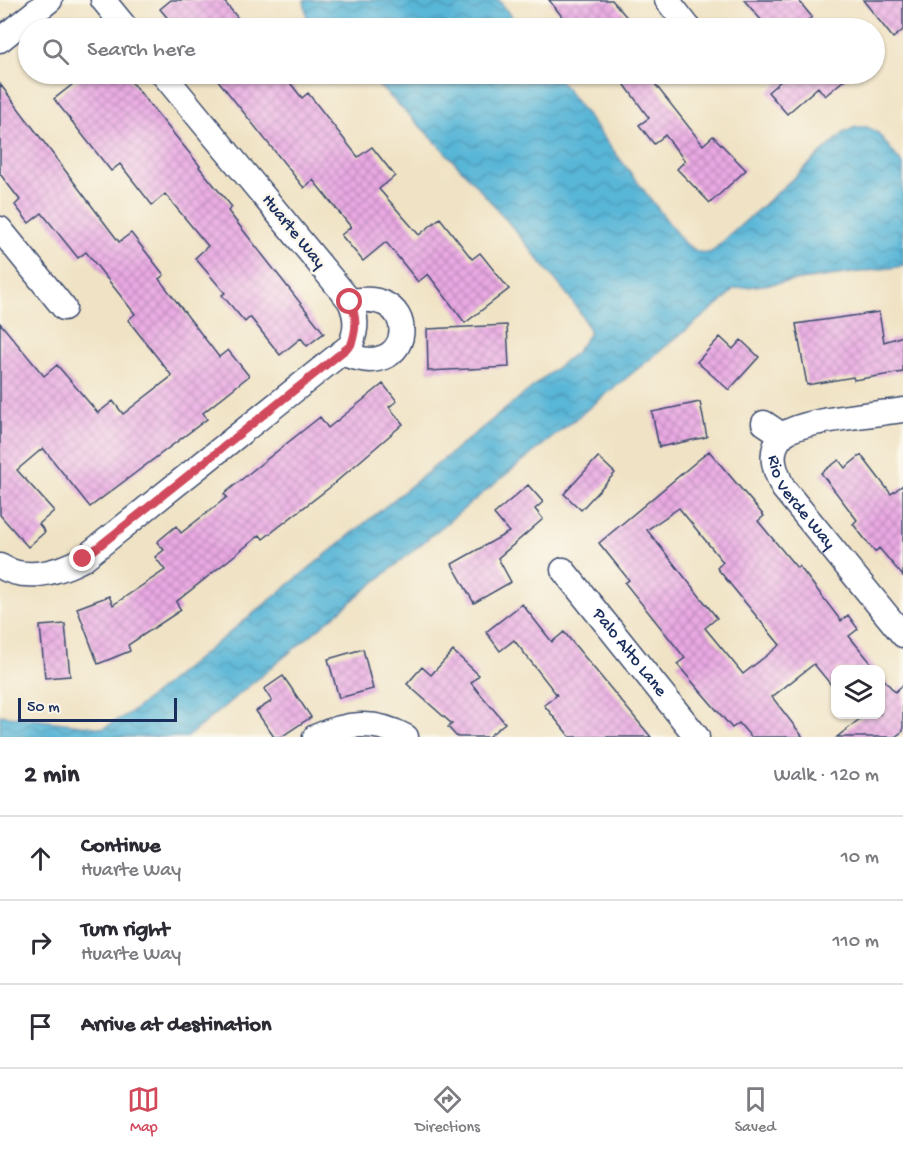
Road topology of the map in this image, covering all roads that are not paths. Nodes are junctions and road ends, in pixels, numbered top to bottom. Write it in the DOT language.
graph roads {
  1 [pos="50,0"];
  2 [pos="103,0"];
  3 [pos="667,0"];
  4 [pos="28,18"];
  5 [pos="118,18"];
  6 [pos="681,18"];
  7 [pos="18,26"];
  8 [pos="0,40"];
  9 [pos="171,84"];
  10 [pos="0,229"];
  11 [pos="350,302"];
  12 [pos="64,308"];
  13 [pos="341,353"];
  14 [pos="903,411"];
  15 [pos="0,566"];
  16 [pos="563,570"];
  17 [pos="903,635"];
  18 [pos="315,737"];
  19 [pos="406,737"];
  20 [pos="697,737"];
  1 -- 4 [label="street"];
  2 -- 5 [label="street"];
  3 -- 6 [label="street"];
  7 -- 8 [label="street"];
  9 -- 11 [label="street, Huarte Way"];
  10 -- 12 [label="street"];
  11 -- 13 [label="street, Huarte Way"];
  11 -- 13 [label="street"];
  13 -- 15 [label="street, Huarte Way"];
  14 -- 17 [label="street, Rio Verde Way"];
  16 -- 20 [label="street, Palo Alto Lane"];
  18 -- 19 [label="street"];
}
